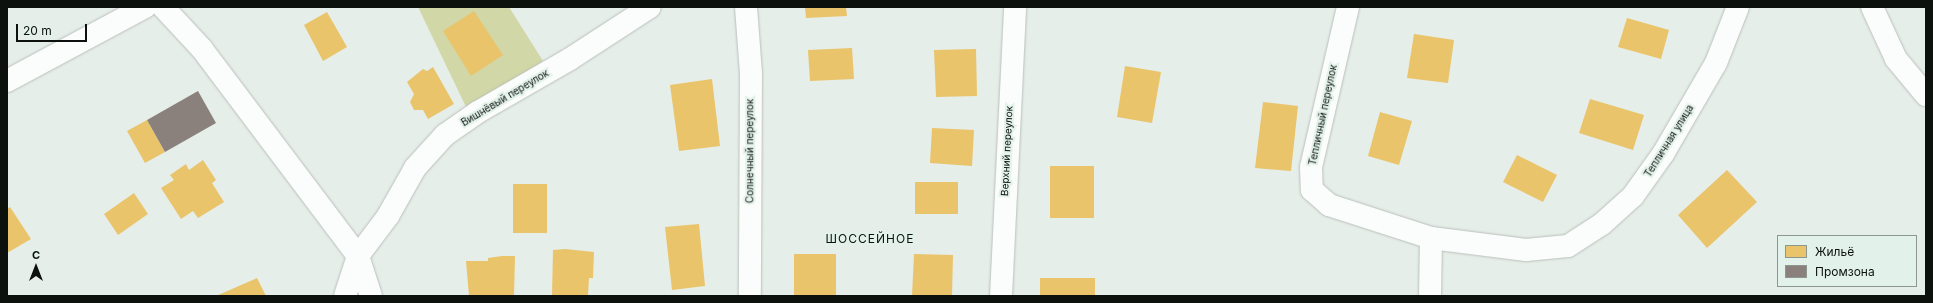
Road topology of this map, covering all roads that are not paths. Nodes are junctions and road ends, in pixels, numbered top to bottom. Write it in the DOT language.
graph roads {
  1 [pos="145,7"];
  2 [pos="163,7"];
  3 [pos="650,7"];
  4 [pos="746,7"];
  5 [pos="1015,7"];
  6 [pos="1348,7"];
  7 [pos="1738,7"];
  8 [pos="1872,7"];
  9 [pos="7,81"];
  10 [pos="1926,95"];
  11 [pos="1431,238"];
  12 [pos="358,256"];
  13 [pos="345,296"];
  14 [pos="371,296"];
  15 [pos="750,296"];
  16 [pos="1001,296"];
  17 [pos="1430,296"];
  1 -- 9 [label="street"];
  2 -- 12 [label="street"];
  3 -- 12 [label="street, Вишнёвый переулок"];
  4 -- 15 [label="street, Солнечный переулок"];
  5 -- 16 [label="street, Верхний переулок"];
  6 -- 11 [label="street, Тепличный переулок"];
  7 -- 11 [label="street, Тепличная улица"];
  8 -- 10 [label="street"];
  11 -- 17 [label="street"];
  12 -- 13 [label="street, Вишнёвый переулок"];
  12 -- 14 [label="street"];
}
